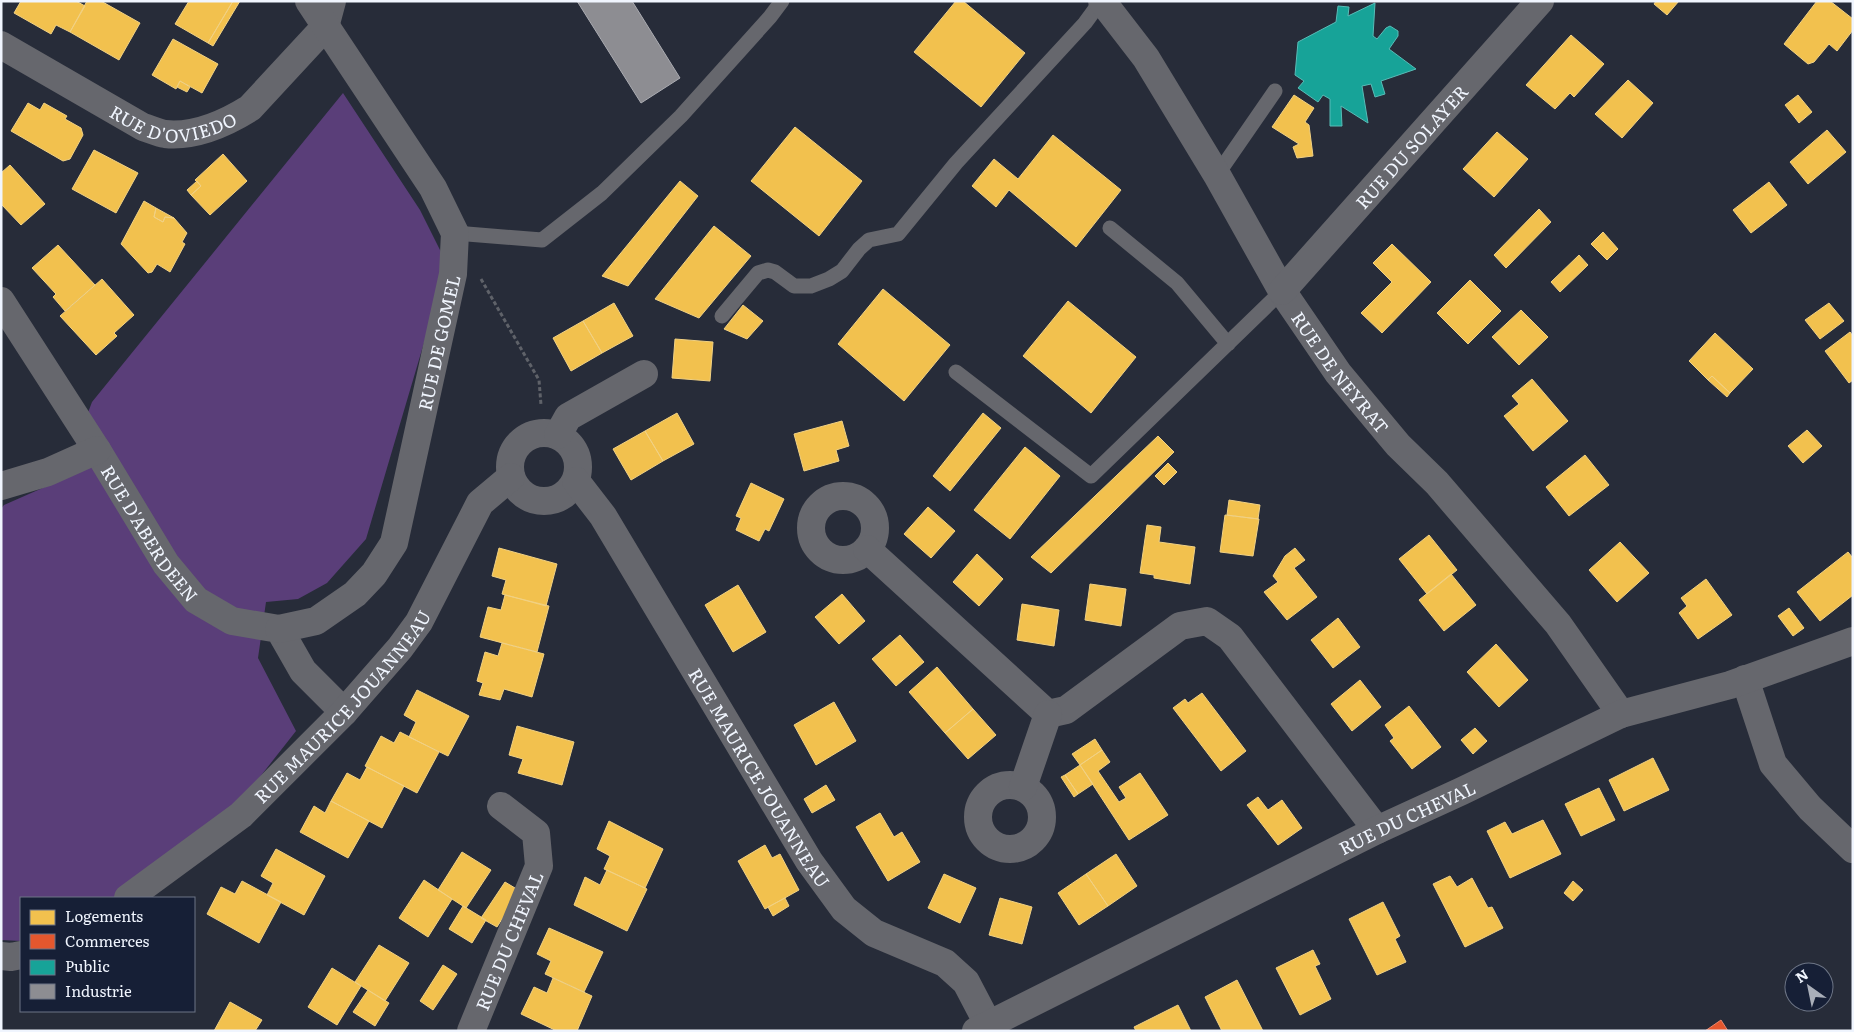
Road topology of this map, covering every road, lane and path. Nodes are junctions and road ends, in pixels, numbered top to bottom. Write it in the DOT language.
graph roads {
  1 [pos="309,1"];
  2 [pos="782,1"];
  3 [pos="1101,1"];
  4 [pos="1540,1"];
  5 [pos="328,14"];
  6 [pos="1,45"];
  7 [pos="1275,90"];
  8 [pos="1217,175"];
  9 [pos="1110,228"];
  10 [pos="455,233"];
  11 [pos="480,276"];
  12 [pos="1282,291"];
  13 [pos="1,301"];
  14 [pos="722,316"];
  15 [pos="1228,344"];
  16 [pos="956,372"];
  17 [pos="644,374"];
  18 [pos="551,434"];
  19 [pos="97,450"];
  20 [pos="511,477"];
  21 [pos="576,482"];
  22 [pos="1,486"];
  23 [pos="867,550"];
  24 [pos="279,630"];
  25 [pos="1853,641"];
  26 [pos="1745,679"];
  27 [pos="344,712"];
  28 [pos="1048,714"];
  29 [pos="1622,714"];
  30 [pos="1023,787"];
  31 [pos="501,806"];
  32 [pos="1377,830"];
  33 [pos="1853,849"];
  34 [pos="129,897"];
  35 [pos="20,955"];
  36 [pos="1,956"];
  37 [pos="982,1027"];
  38 [pos="471,1031"];
  1 -- 5 [label="street, RUE DE GOMEL"];
  2 -- 10 [label="lane"];
  3 -- 8 [label="street, RUE DE NEYRAT"];
  3 -- 14 [label="lane"];
  4 -- 12 [label="street, RUE DU SOLAYER"];
  5 -- 6 [label="street, RUE D'OVIEDO"];
  5 -- 10 [label="street, RUE DE GOMEL"];
  7 -- 8 [label="lane"];
  8 -- 12 [label="street, RUE DE NEYRAT"];
  9 -- 15 [label="lane"];
  10 -- 24 [label="street, RUE DE GOMEL"];
  11 -- 18 [label="path"];
  12 -- 15 [label="lane"];
  12 -- 29 [label="street, RUE DE NEYRAT"];
  13 -- 19 [label="street, RUE D'ABERDEEN"];
  15 -- 16 [label="lane"];
  17 -- 18 [label="street"];
  18 -- 20 [label="street"];
  18 -- 21 [label="street"];
  19 -- 22 [label="street"];
  19 -- 24 [label="street, RUE D'ABERDEEN"];
  20 -- 21 [label="street"];
  20 -- 27 [label="street, RUE MAURICE JOUANNEAU"];
  21 -- 37 [label="street, RUE MAURICE JOUANNEAU"];
  23 -- 28 [label="street"];
  24 -- 27 [label="street"];
  25 -- 26 [label="street, RUE DU CHEVAL"];
  26 -- 29 [label="street, RUE DU CHEVAL"];
  26 -- 33 [label="street"];
  27 -- 34 [label="street, RUE MAURICE JOUANNEAU"];
  28 -- 30 [label="street"];
  28 -- 32 [label="street"];
  29 -- 32 [label="street, RUE DU CHEVAL"];
  31 -- 38 [label="street, RUE DU CHEVAL"];
  32 -- 37 [label="street, RUE DU CHEVAL"];
  35 -- 36 [label="street"];
}
